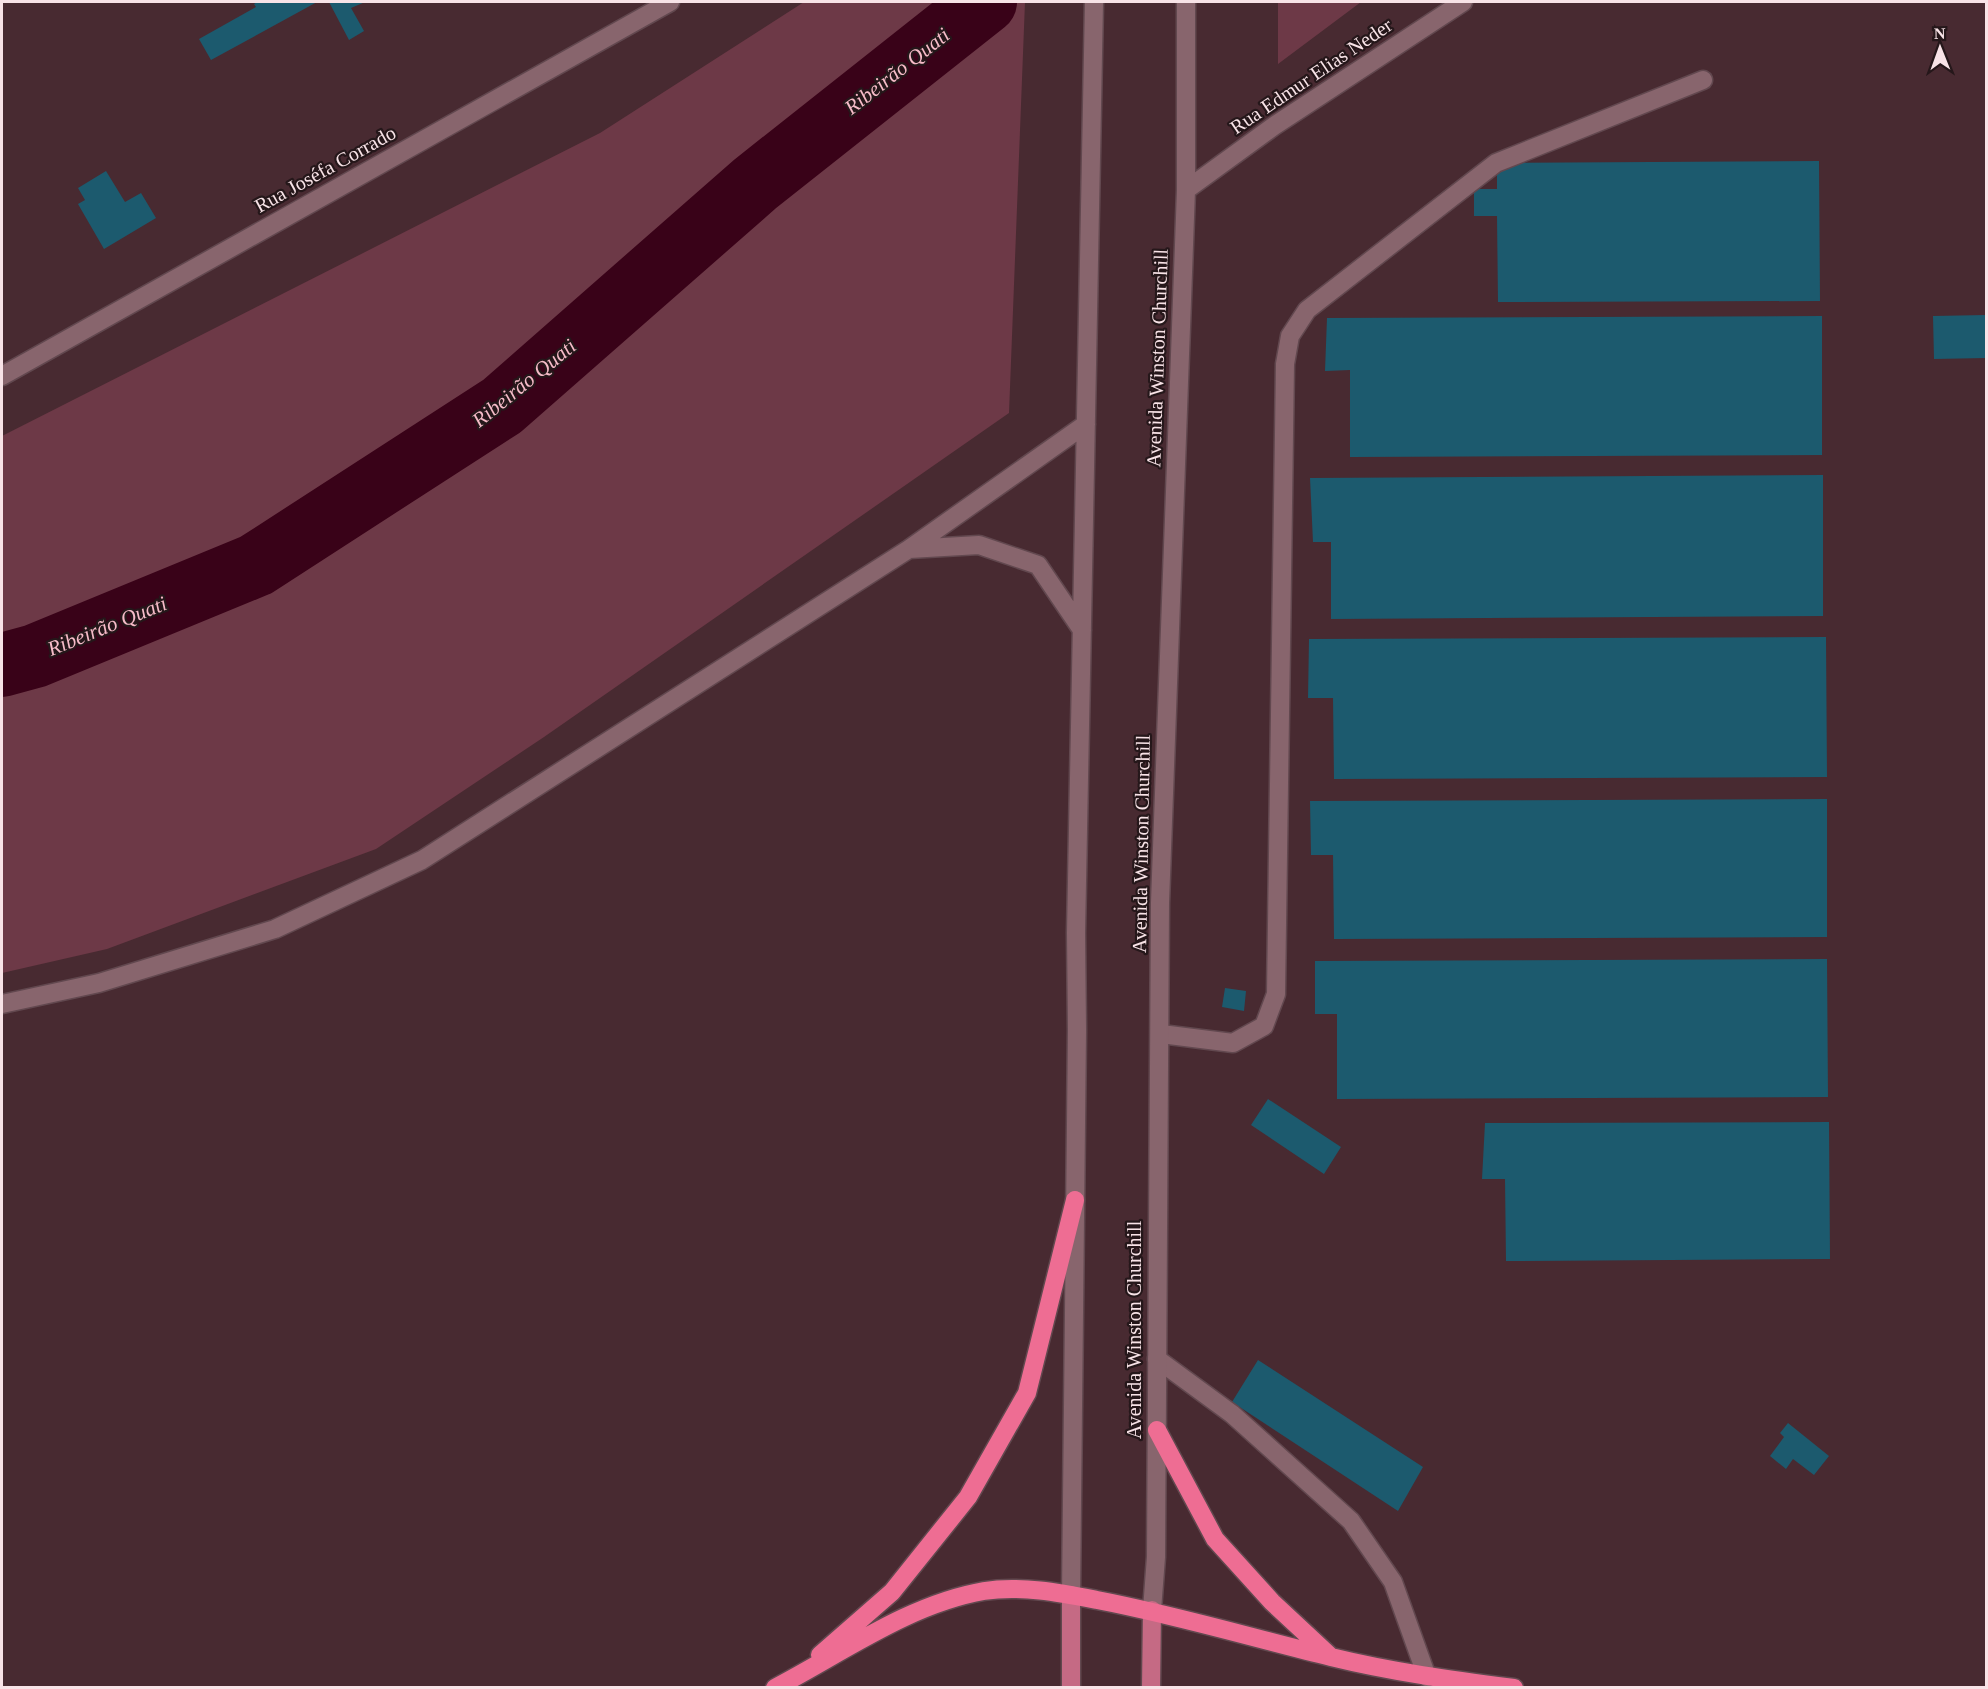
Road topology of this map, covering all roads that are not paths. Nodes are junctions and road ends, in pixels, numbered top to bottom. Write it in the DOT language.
graph roads {
  1 [pos="670,2"];
  2 [pos="1094,2"];
  3 [pos="1186,2"];
  4 [pos="1463,2"];
  5 [pos="1703,80"];
  6 [pos="1186,190"];
  7 [pos="2,376"];
  8 [pos="1086,424"];
  9 [pos="909,549"];
  10 [pos="1082,630"];
  11 [pos="2,1004"];
  12 [pos="1161,1034"];
  13 [pos="1075,1200"];
  14 [pos="1156,1359"];
  15 [pos="1157,1430"];
  16 [pos="1071,1595"];
  17 [pos="1152,1610"];
  18 [pos="1331,1657"];
  19 [pos="1427,1677"];
  20 [pos="793,1678"];
  21 [pos="775,1688"];
  22 [pos="1071,1688"];
  23 [pos="1151,1688"];
  24 [pos="1514,1688"];
  1 -- 7 [label="main road, Rua Joséfa Corrado"];
  2 -- 8 [label="main road"];
  3 -- 6 [label="main road, Avenida Winston Churchill"];
  4 -- 6 [label="main road, Rua Edmur Elias Neder"];
  5 -- 12 [label="main road"];
  6 -- 12 [label="main road, Avenida Winston Churchill"];
  8 -- 9 [label="main road"];
  8 -- 10 [label="main road"];
  9 -- 10 [label="main road"];
  9 -- 11 [label="main road"];
  10 -- 13 [label="main road"];
  12 -- 14 [label="main road, Avenida Winston Churchill"];
  13 -- 16 [label="main road"];
  13 -- 20 [label="highway"];
  14 -- 15 [label="main road, Avenida Winston Churchill"];
  14 -- 19 [label="main road"];
  15 -- 17 [label="main road, Avenida Winston Churchill"];
  15 -- 18 [label="highway"];
  16 -- 17 [label="highway"];
  16 -- 20 [label="highway"];
  16 -- 22 [label="main road"];
  17 -- 18 [label="highway"];
  17 -- 23 [label="main road, Avenida Winston Churchill"];
  18 -- 19 [label="highway"];
  19 -- 24 [label="highway"];
  20 -- 21 [label="highway"];
}
